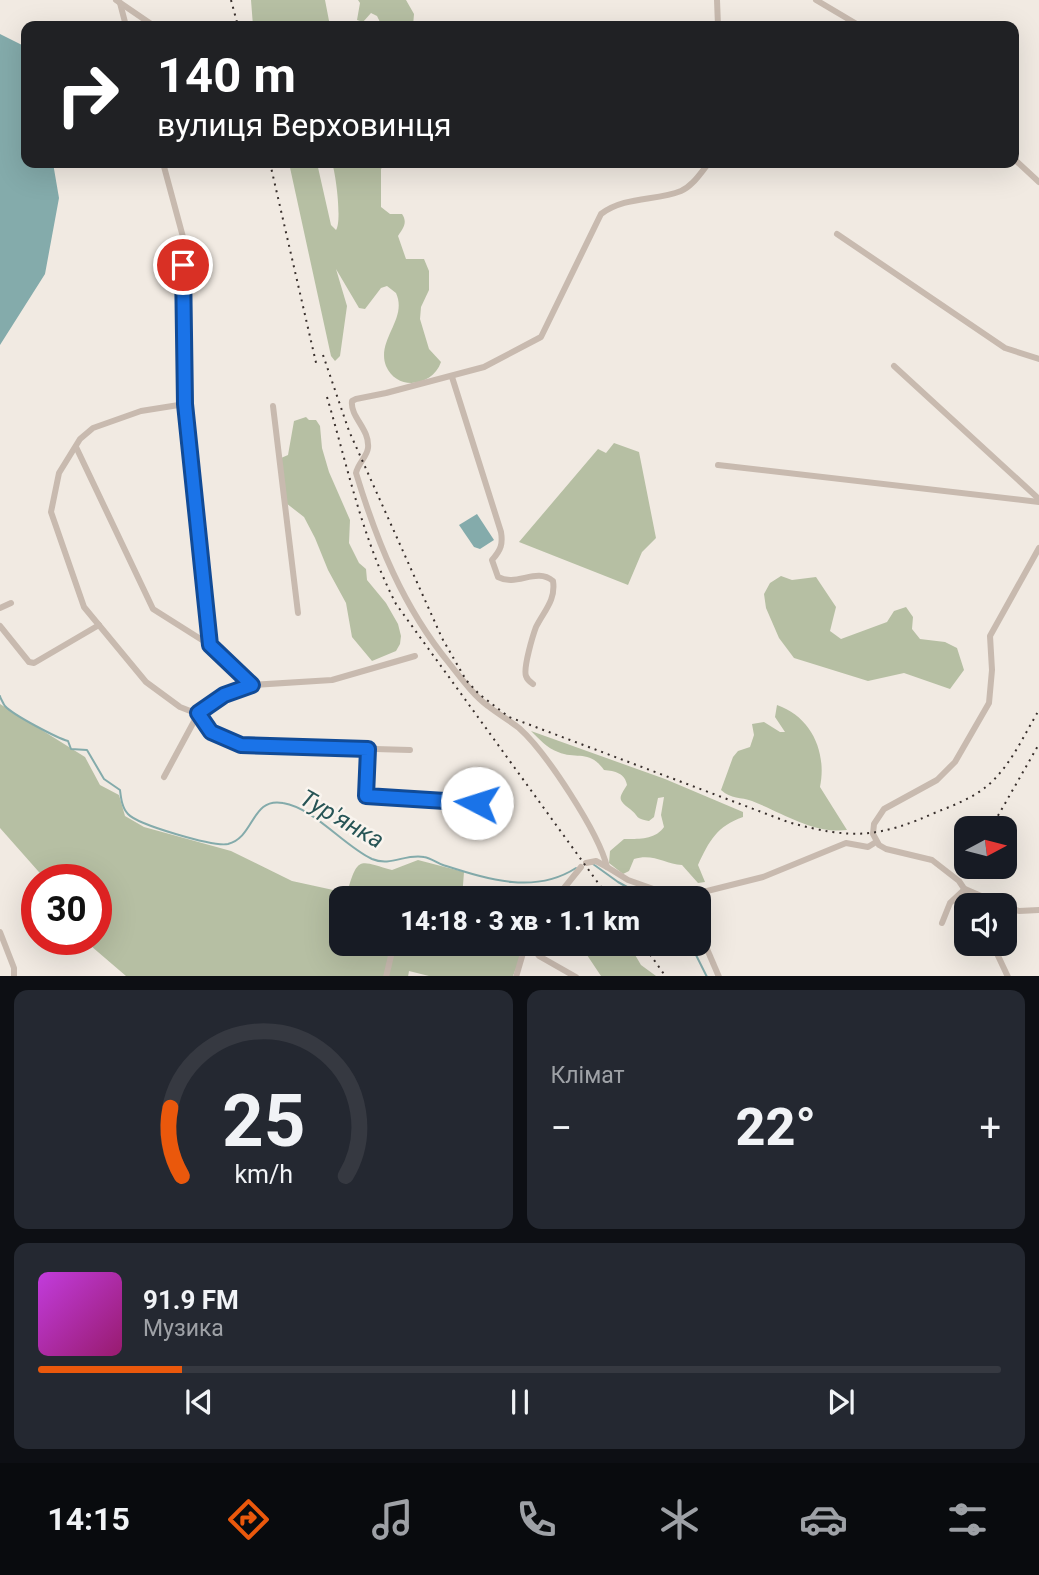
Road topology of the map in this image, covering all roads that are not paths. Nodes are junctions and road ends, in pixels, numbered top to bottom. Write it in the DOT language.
graph roads {
  1 [pos="717,0"];
  2 [pos="816,0"];
  3 [pos="118,2"];
  4 [pos="125,21"];
  5 [pos="146,21"];
  6 [pos="718,21"];
  7 [pos="852,21"];
  8 [pos="1019,164"];
  9 [pos="164,168"];
  10 [pos="705,168"];
  11 [pos="1039,182"];
  12 [pos="837,234"];
  13 [pos="1039,359"];
  14 [pos="894,366"];
  15 [pos="452,377"];
  16 [pos="185,404"];
  17 [pos="273,406"];
  18 [pos="76,447"];
  19 [pos="718,465"];
  20 [pos="1039,501"];
  21 [pos="1039,548"];
  22 [pos="11,603"];
  23 [pos="0,608"];
  24 [pos="298,613"];
  25 [pos="99,625"];
  26 [pos="0,626"];
  27 [pos="210,645"];
  28 [pos="415,656"];
  29 [pos="533,684"];
  30 [pos="252,685"];
  31 [pos="198,713"];
  32 [pos="368,749"];
  33 [pos="410,750"];
  34 [pos="164,777"];
  35 [pos="477,803"];
  36 [pos="876,842"];
  37 [pos="607,867"];
  38 [pos="566,886"];
  39 [pos="645,886"];
  40 [pos="965,888"];
  41 [pos="711,890"];
  42 [pos="968,893"];
  43 [pos="976,893"];
  44 [pos="1039,910"];
  45 [pos="1017,911"];
  46 [pos="942,923"];
  47 [pos="0,932"];
  48 [pos="391,956"];
  49 [pos="523,956"];
  50 [pos="539,956"];
  51 [pos="710,956"];
  52 [pos="999,956"];
  53 [pos="14,976"];
  54 [pos="386,976"];
  55 [pos="516,976"];
  56 [pos="576,976"];
  57 [pos="719,976"];
  58 [pos="1009,976"];
  1 -- 6 [label="street"];
  2 -- 7 [label="street"];
  3 -- 4 [label="street"];
  3 -- 5 [label="street"];
  8 -- 11 [label="street"];
  9 -- 16 [label="street"];
  10 -- 15 [label="street"];
  12 -- 13 [label="street"];
  14 -- 20 [label="street"];
  15 -- 29 [label="street"];
  15 -- 37 [label="street"];
  16 -- 18 [label="street"];
  16 -- 27 [label="street"];
  17 -- 24 [label="street"];
  18 -- 25 [label="street"];
  18 -- 27 [label="street"];
  19 -- 20 [label="street"];
  21 -- 36 [label="street"];
  22 -- 23 [label="street"];
  25 -- 26 [label="street"];
  25 -- 31 [label="street"];
  27 -- 30 [label="street"];
  28 -- 30 [label="street"];
  30 -- 31 [label="street"];
  31 -- 32 [label="street"];
  31 -- 34 [label="street"];
  32 -- 33 [label="street"];
  32 -- 35 [label="street"];
  36 -- 40 [label="street"];
  36 -- 41 [label="street"];
  37 -- 38 [label="street"];
  37 -- 39 [label="street"];
  40 -- 42 [label="street"];
  40 -- 43 [label="street"];
  40 -- 46 [label="street"];
  44 -- 45 [label="street"];
  47 -- 53 [label="street"];
  48 -- 54 [label="street"];
  49 -- 55 [label="street"];
  50 -- 56 [label="street"];
  51 -- 57 [label="street"];
  52 -- 58 [label="street"];
}
